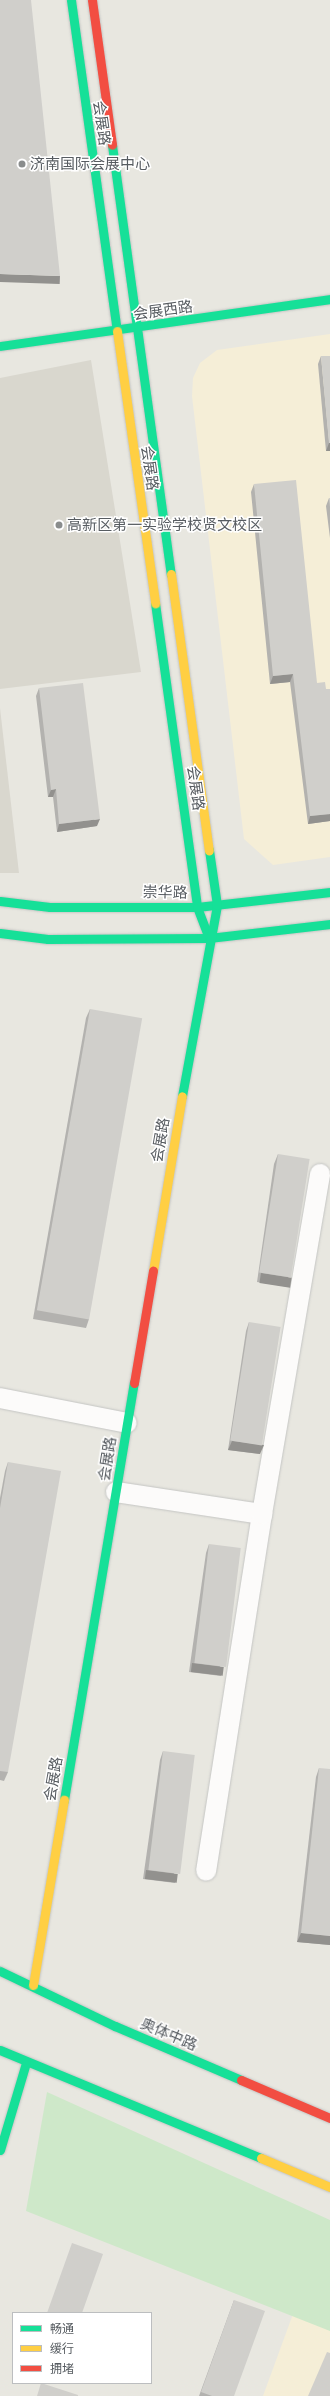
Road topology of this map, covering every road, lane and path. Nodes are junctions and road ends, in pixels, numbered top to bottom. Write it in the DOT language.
graph roads {
  1 [pos="71,0"];
  2 [pos="92,0"];
  3 [pos="330,299"];
  4 [pos="136,328"];
  5 [pos="116,331"];
  6 [pos="0,346"];
  7 [pos="330,892"];
  8 [pos="0,901"];
  9 [pos="217,905"];
  10 [pos="197,907"];
  11 [pos="330,924"];
  12 [pos="0,933"];
  13 [pos="209,938"];
  14 [pos="320,1174"];
  15 [pos="0,1398"];
  16 [pos="127,1423"];
  17 [pos="116,1492"];
  18 [pos="262,1514"];
  19 [pos="206,1872"];
  20 [pos="0,1971"];
  21 [pos="33,1985"];
  22 [pos="0,2050"];
  23 [pos="26,2063"];
  24 [pos="330,2118"];
  25 [pos="0,2150"];
  26 [pos="330,2187"];
  1 -- 5 [label="street, 会展路"];
  2 -- 4 [label="street, 会展路"];
  3 -- 4 [label="street, 会展西路"];
  4 -- 5 [label="street, 会展西路"];
  4 -- 9 [label="street, 会展路"];
  5 -- 6 [label="street, 会展西路"];
  5 -- 10 [label="street, 会展路"];
  7 -- 9 [label="street, 崇华路"];
  8 -- 10 [label="street, 崇华路"];
  9 -- 10 [label="street, 崇华路"];
  9 -- 13 [label="street, 会展路"];
  10 -- 13 [label="street, 会展路"];
  11 -- 13 [label="street"];
  12 -- 13 [label="street"];
  13 -- 16 [label="street, 会展路"];
  14 -- 18 [label="street"];
  15 -- 16 [label="street"];
  16 -- 17 [label="street, 会展路"];
  17 -- 18 [label="street"];
  17 -- 21 [label="street, 会展路"];
  18 -- 19 [label="street"];
  20 -- 21 [label="street, 奥体中路"];
  21 -- 24 [label="street, 奥体中路"];
  22 -- 23 [label="street"];
  23 -- 25 [label="street"];
  23 -- 26 [label="street"];
}
